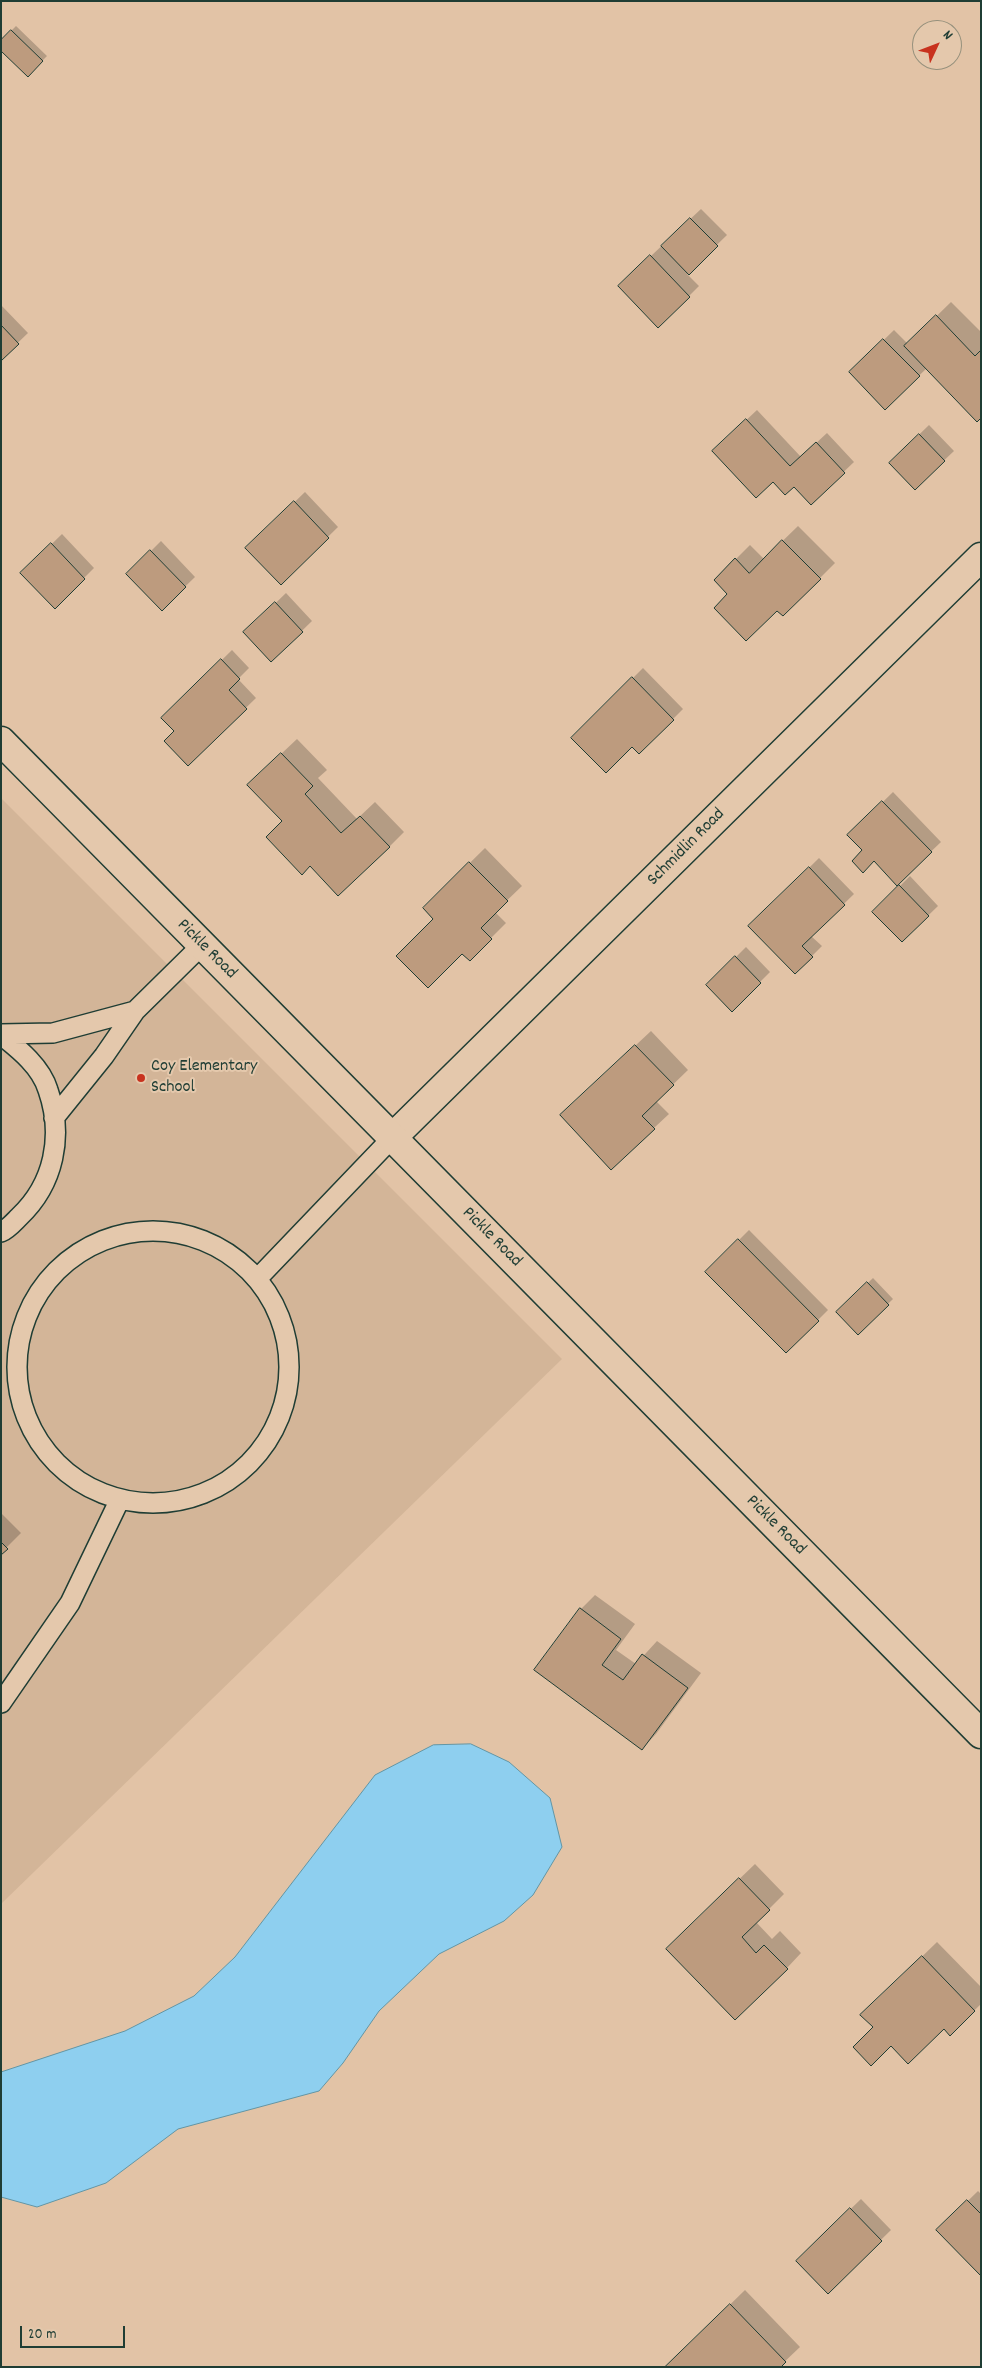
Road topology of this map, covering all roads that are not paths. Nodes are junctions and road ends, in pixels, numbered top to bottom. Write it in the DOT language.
graph roads {
  1 [pos="981,557"];
  2 [pos="1,741"];
  3 [pos="202,945"];
  4 [pos="136,1011"];
  5 [pos="1,1035"];
  6 [pos="54,1118"];
  7 [pos="392,1138"];
  8 [pos="1,1232"];
  9 [pos="258,1278"];
  10 [pos="120,1499"];
  11 [pos="1,1703"];
  12 [pos="981,1734"];
  1 -- 7 [label="street, Schmidlin Road"];
  2 -- 3 [label="street, Pickle Road"];
  3 -- 4 [label="lane"];
  3 -- 7 [label="street, Pickle Road"];
  4 -- 5 [label="lane"];
  4 -- 6 [label="lane"];
  5 -- 6 [label="lane"];
  6 -- 8 [label="lane"];
  7 -- 9 [label="lane"];
  7 -- 12 [label="street, Pickle Road"];
  9 -- 10 [label="lane"];
  9 -- 10 [label="lane"];
  10 -- 11 [label="lane"];
}
